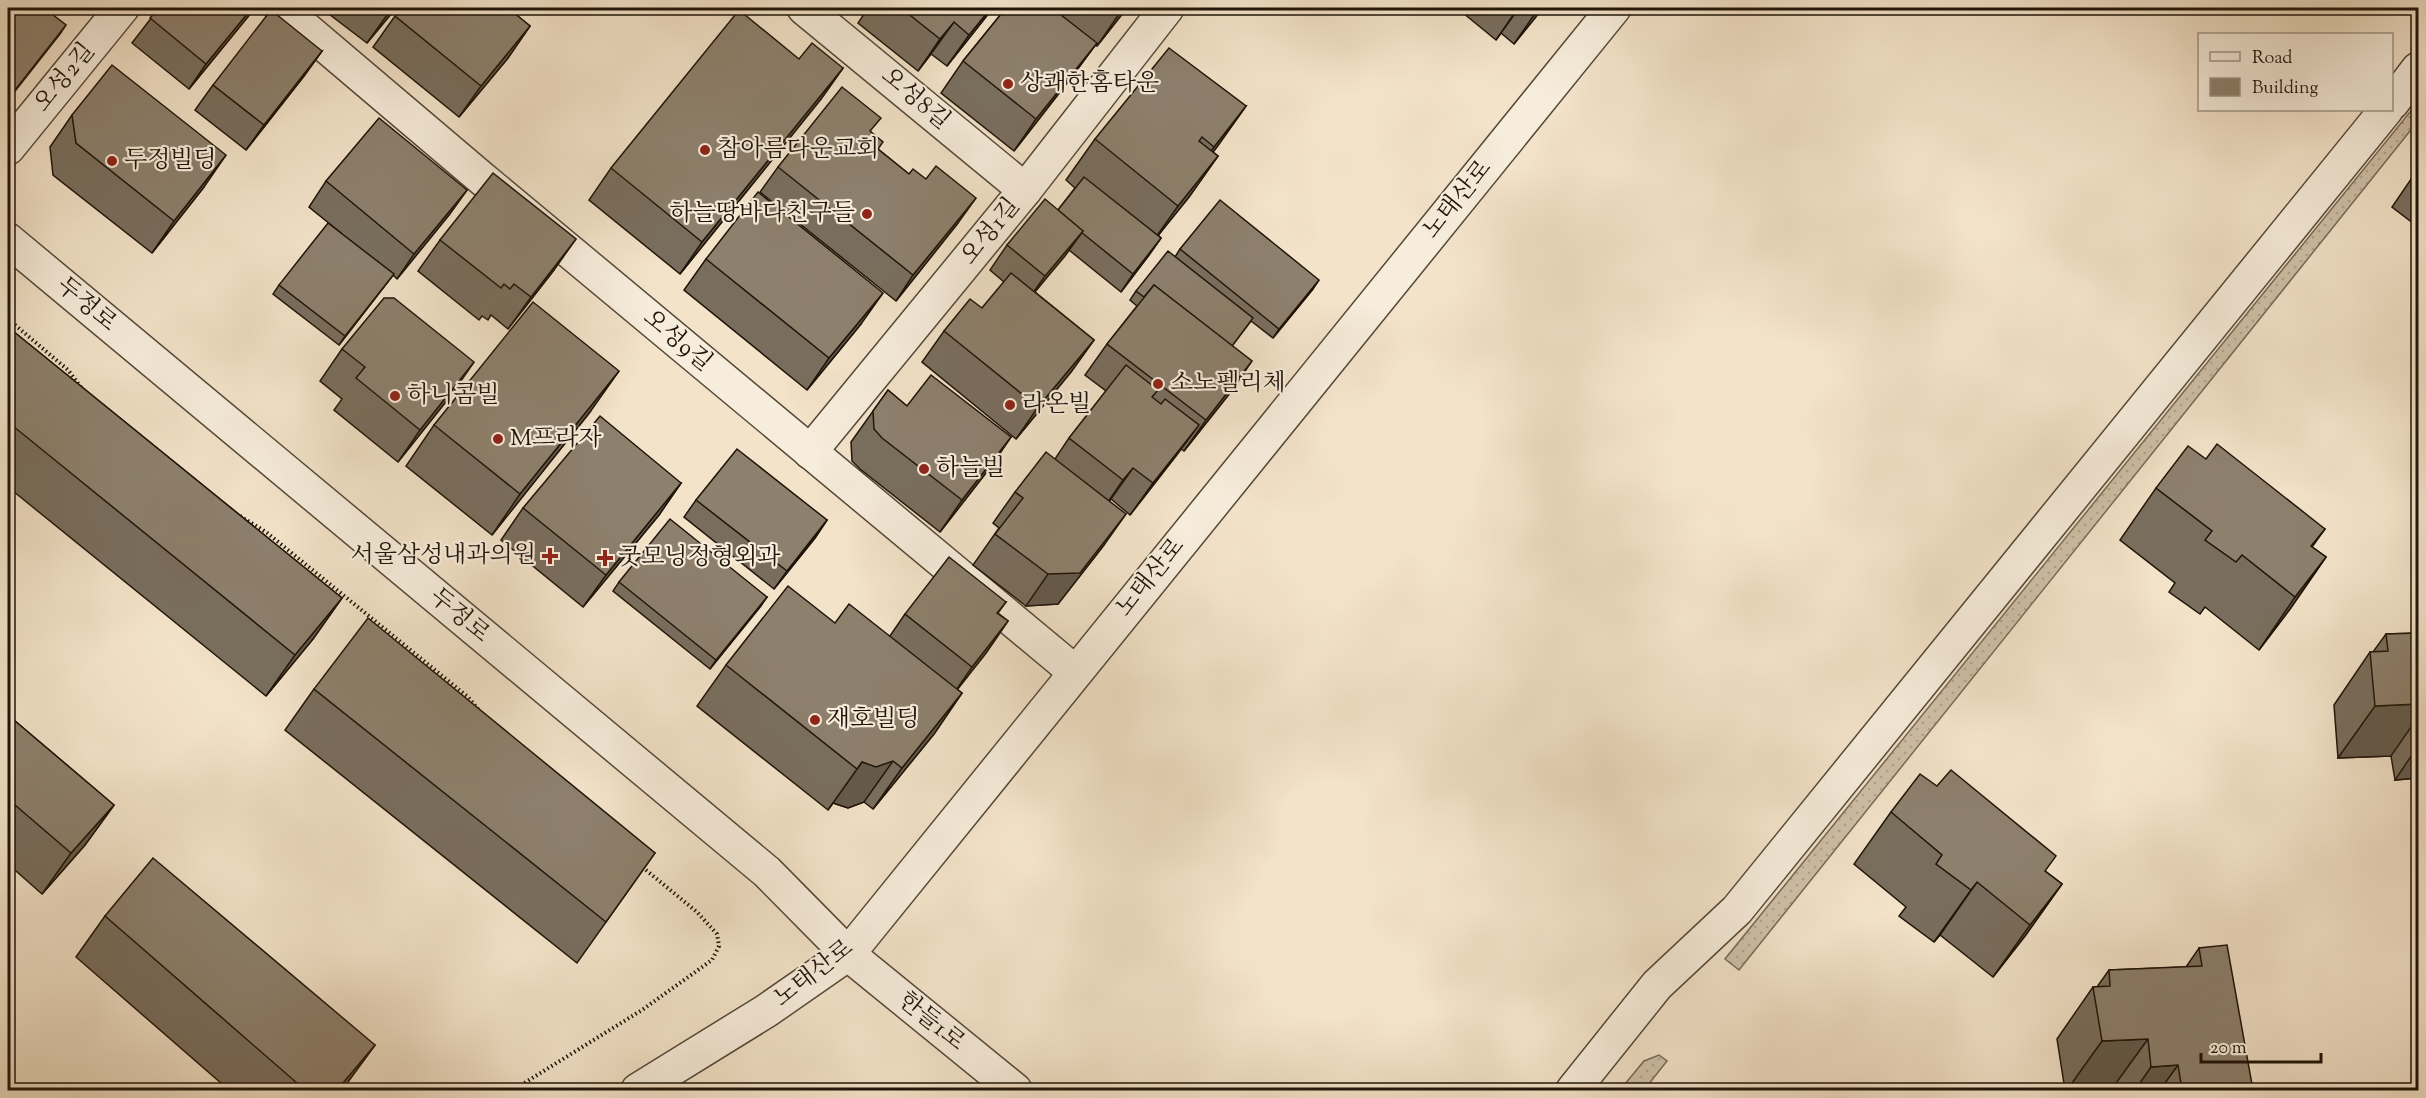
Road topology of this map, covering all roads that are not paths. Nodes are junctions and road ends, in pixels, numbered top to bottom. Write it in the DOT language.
graph roads {
  1 [pos="122,8"];
  2 [pos="281,8"];
  3 [pos="804,8"];
  4 [pos="1167,8"];
  5 [pos="1614,8"];
  6 [pos="2418,69"];
  7 [pos="2393,100"];
  8 [pos="2385,111"];
  9 [pos="8,148"];
  10 [pos="1025,190"];
  11 [pos="8,240"];
  12 [pos="810,452"];
  13 [pos="1075,672"];
  14 [pos="848,954"];
  15 [pos="638,1090"];
  16 [pos="1015,1090"];
  17 [pos="1573,1090"];
  1 -- 9 [label="street, 오성2길"];
  2 -- 12 [label="street, 오성9길"];
  3 -- 10 [label="street, 오성8길"];
  4 -- 10 [label="street, 오성1길"];
  5 -- 13 [label="street, 노태산로"];
  6 -- 7 [label="street"];
  8 -- 17 [label="street"];
  10 -- 12 [label="street, 오성1길"];
  11 -- 14 [label="street, 두정로"];
  12 -- 13 [label="street, 오성9길"];
  13 -- 14 [label="street, 노태산로"];
  14 -- 15 [label="street, 노태산로"];
  14 -- 16 [label="street, 한들1로"];
}
